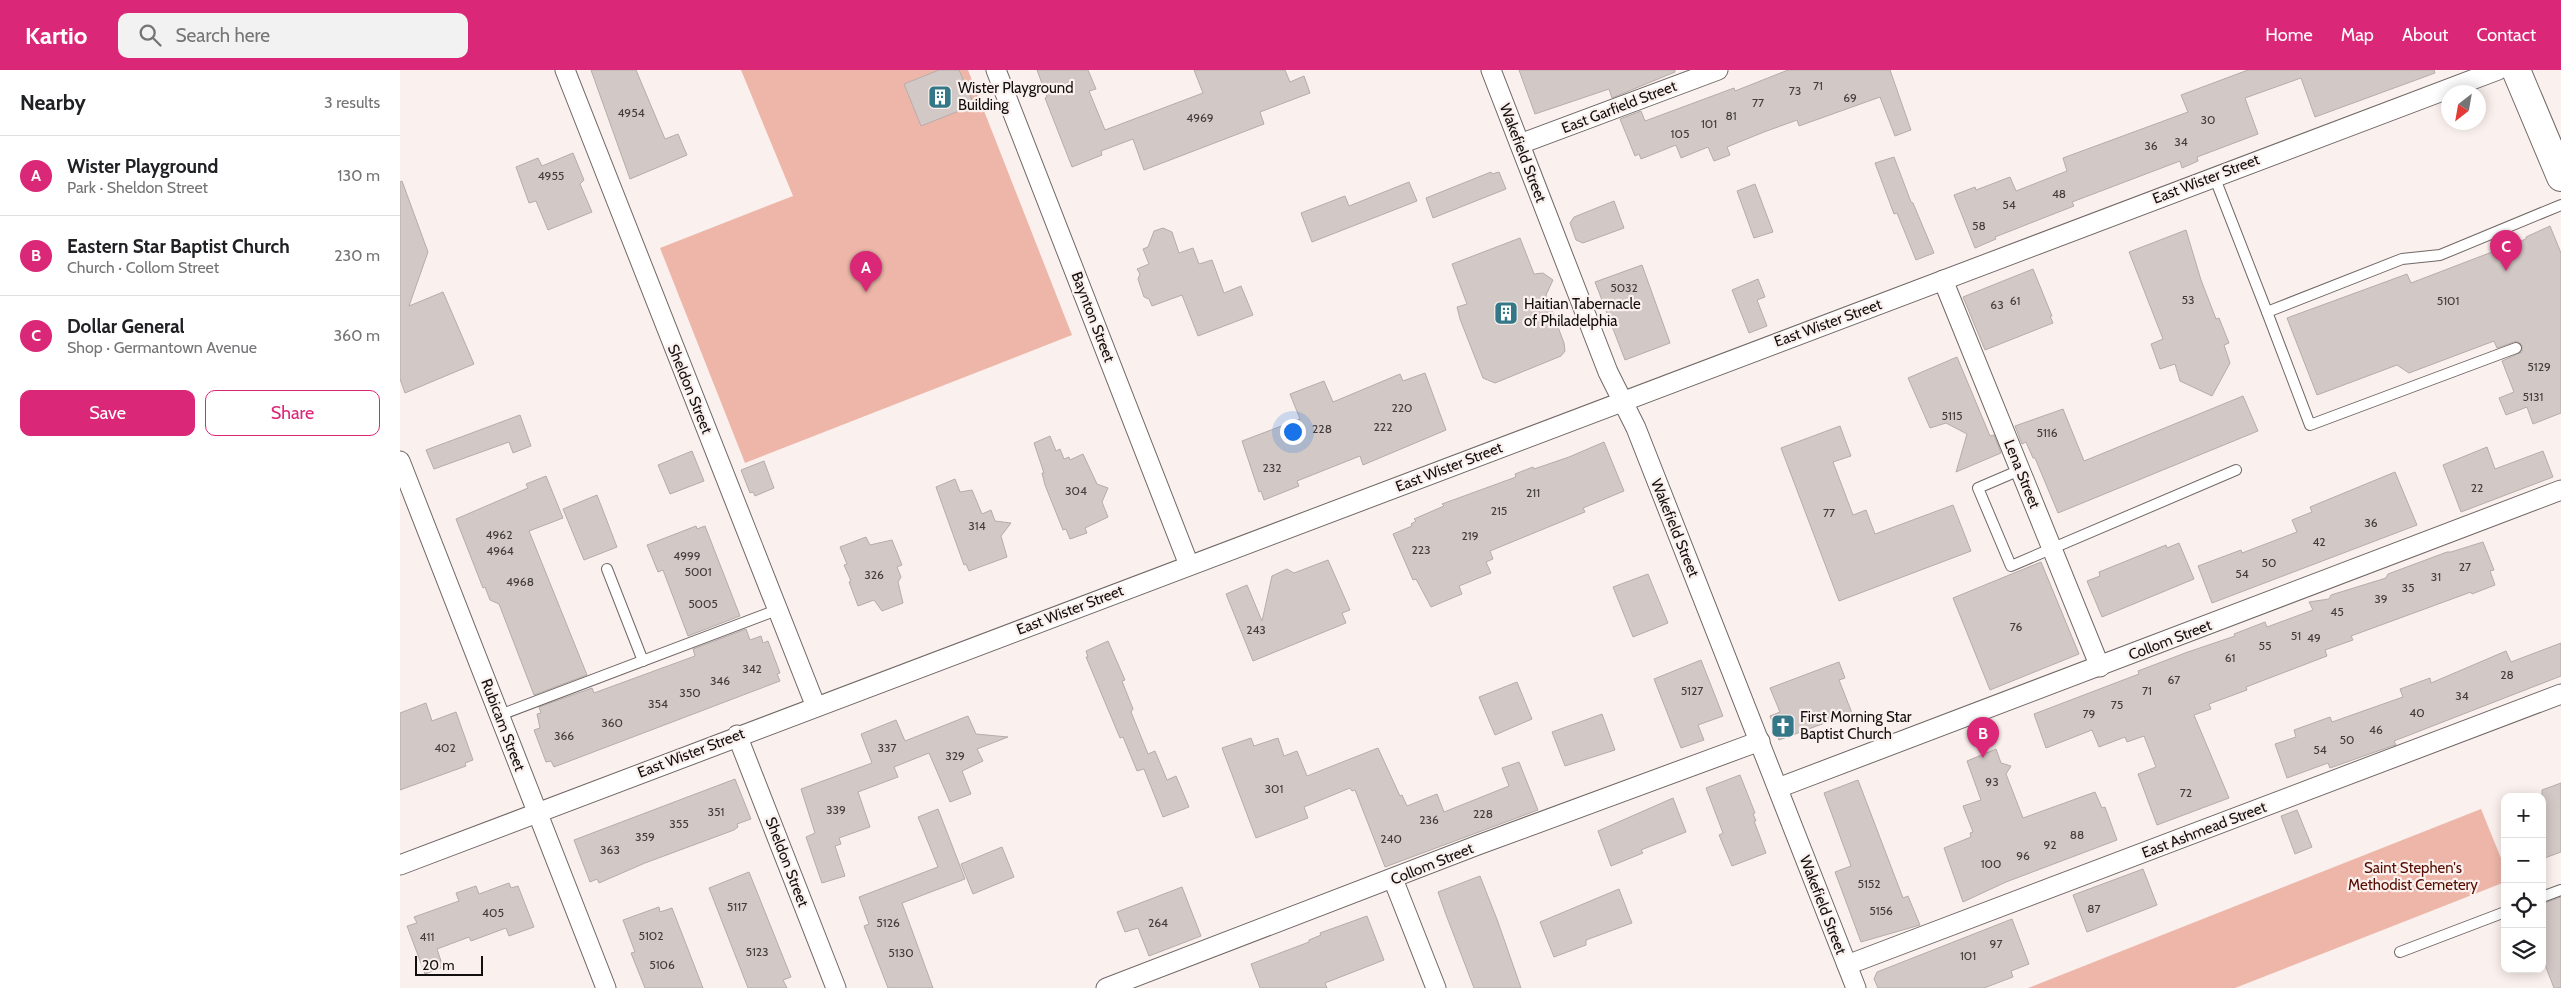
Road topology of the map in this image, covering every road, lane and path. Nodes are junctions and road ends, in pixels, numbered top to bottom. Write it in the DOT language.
graph roads {
  1 [pos="565,70"];
  2 [pos="996,70"];
  3 [pos="1491,70"];
  4 [pos="1718,70"];
  5 [pos="2498,70"];
  6 [pos="2516,70"];
  7 [pos="1520,144"];
  8 [pos="2214,176"];
  9 [pos="2561,177"];
  10 [pos="2561,204"];
  11 [pos="1942,280"];
  12 [pos="2266,312"];
  13 [pos="2516,348"];
  14 [pos="1622,400"];
  15 [pos="400,461"];
  16 [pos="2020,470"];
  17 [pos="2236,470"];
  18 [pos="2561,490"];
  19 [pos="2052,548"];
  20 [pos="1189,565"];
  21 [pos="607,569"];
  22 [pos="777,610"];
  23 [pos="643,661"];
  24 [pos="2100,667"];
  25 [pos="2561,694"];
  26 [pos="816,707"];
  27 [pos="500,716"];
  28 [pos="737,735"];
  29 [pos="1760,741"];
  30 [pos="1778,788"];
  31 [pos="537,812"];
  32 [pos="400,865"];
  33 [pos="1393,879"];
  34 [pos="2561,890"];
  35 [pos="2546,896"];
  36 [pos="2501,914"];
  37 [pos="2400,952"];
  38 [pos="1847,966"];
  39 [pos="606,988"];
  40 [pos="836,988"];
  41 [pos="1106,988"];
  42 [pos="1436,988"];
  43 [pos="1856,988"];
  1 -- 22 [label="street, Sheldon Street"];
  2 -- 20 [label="street, Baynton Street"];
  3 -- 7 [label="street, Wakefield Street"];
  4 -- 7 [label="street, East Garfield Street"];
  5 -- 8 [label="street, East Wister Street"];
  6 -- 9 [label="main road"];
  7 -- 14 [label="street, Wakefield Street"];
  8 -- 11 [label="street, East Wister Street"];
  8 -- 12 [label="lane"];
  10 -- 12 [label="lane"];
  11 -- 14 [label="street, East Wister Street"];
  11 -- 16 [label="street, Lena Street"];
  12 -- 13 [label="lane"];
  14 -- 20 [label="street, East Wister Street"];
  14 -- 29 [label="street, Wakefield Street"];
  15 -- 27 [label="street, Rubicam Street"];
  16 -- 19 [label="street, Lena Street"];
  16 -- 19 [label="lane"];
  17 -- 19 [label="lane"];
  18 -- 24 [label="street, Collom Street"];
  19 -- 24 [label="street, Lena Street"];
  20 -- 26 [label="street, East Wister Street"];
  21 -- 23 [label="lane"];
  22 -- 23 [label="lane"];
  22 -- 26 [label="street, Sheldon Street"];
  23 -- 27 [label="lane"];
  24 -- 30 [label="street, Collom Street"];
  25 -- 38 [label="street, East Ashmead Street"];
  26 -- 28 [label="street, East Wister Street"];
  27 -- 31 [label="street, Rubicam Street"];
  28 -- 31 [label="street, East Wister Street"];
  28 -- 40 [label="street, Sheldon Street"];
  29 -- 30 [label="street, Wakefield Street"];
  29 -- 33 [label="street, Collom Street"];
  30 -- 38 [label="street, Wakefield Street"];
  31 -- 32 [label="street, East Wister Street"];
  31 -- 39 [label="street, Rubicam Street"];
  33 -- 41 [label="street, Collom Street"];
  33 -- 42 [label="street"];
  34 -- 35 [label="lane"];
  36 -- 37 [label="lane"];
  38 -- 43 [label="street, Wakefield Street"];
}
